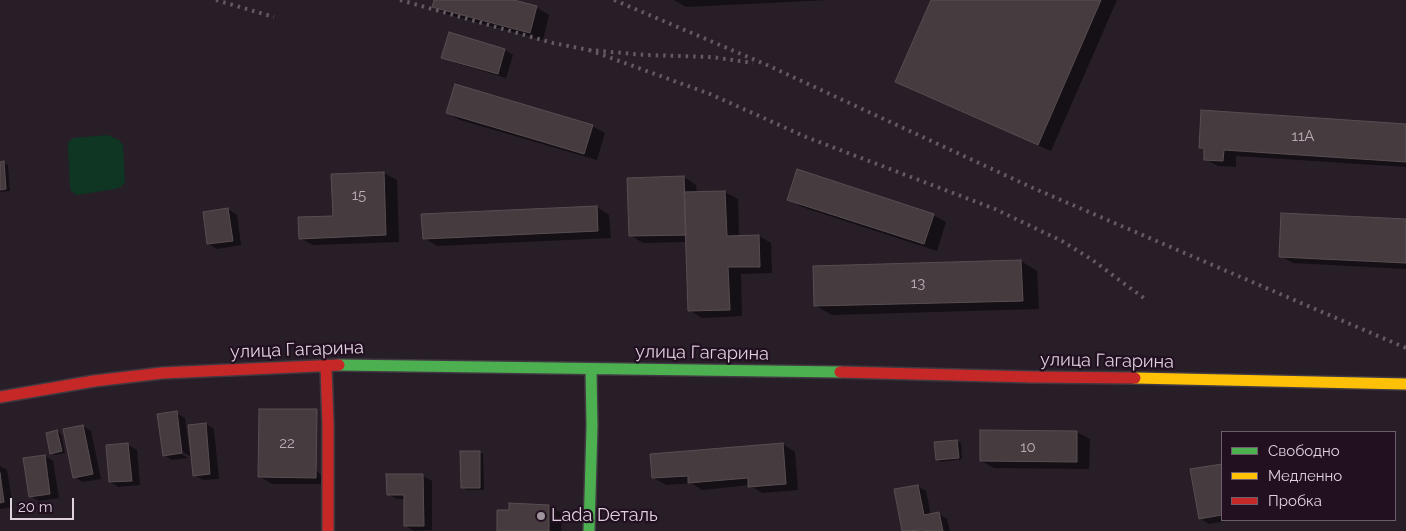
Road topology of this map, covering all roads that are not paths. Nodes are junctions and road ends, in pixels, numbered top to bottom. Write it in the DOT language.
graph roads {
  1 [pos="326,365"];
  2 [pos="591,370"];
  3 [pos="1406,384"];
  4 [pos="0,397"];
  5 [pos="328,531"];
  6 [pos="589,531"];
  1 -- 2 [label="street, улица Гагарина"];
  1 -- 4 [label="street, улица Гагарина"];
  1 -- 5 [label="street"];
  2 -- 3 [label="street, улица Гагарина"];
  2 -- 6 [label="street"];
}
